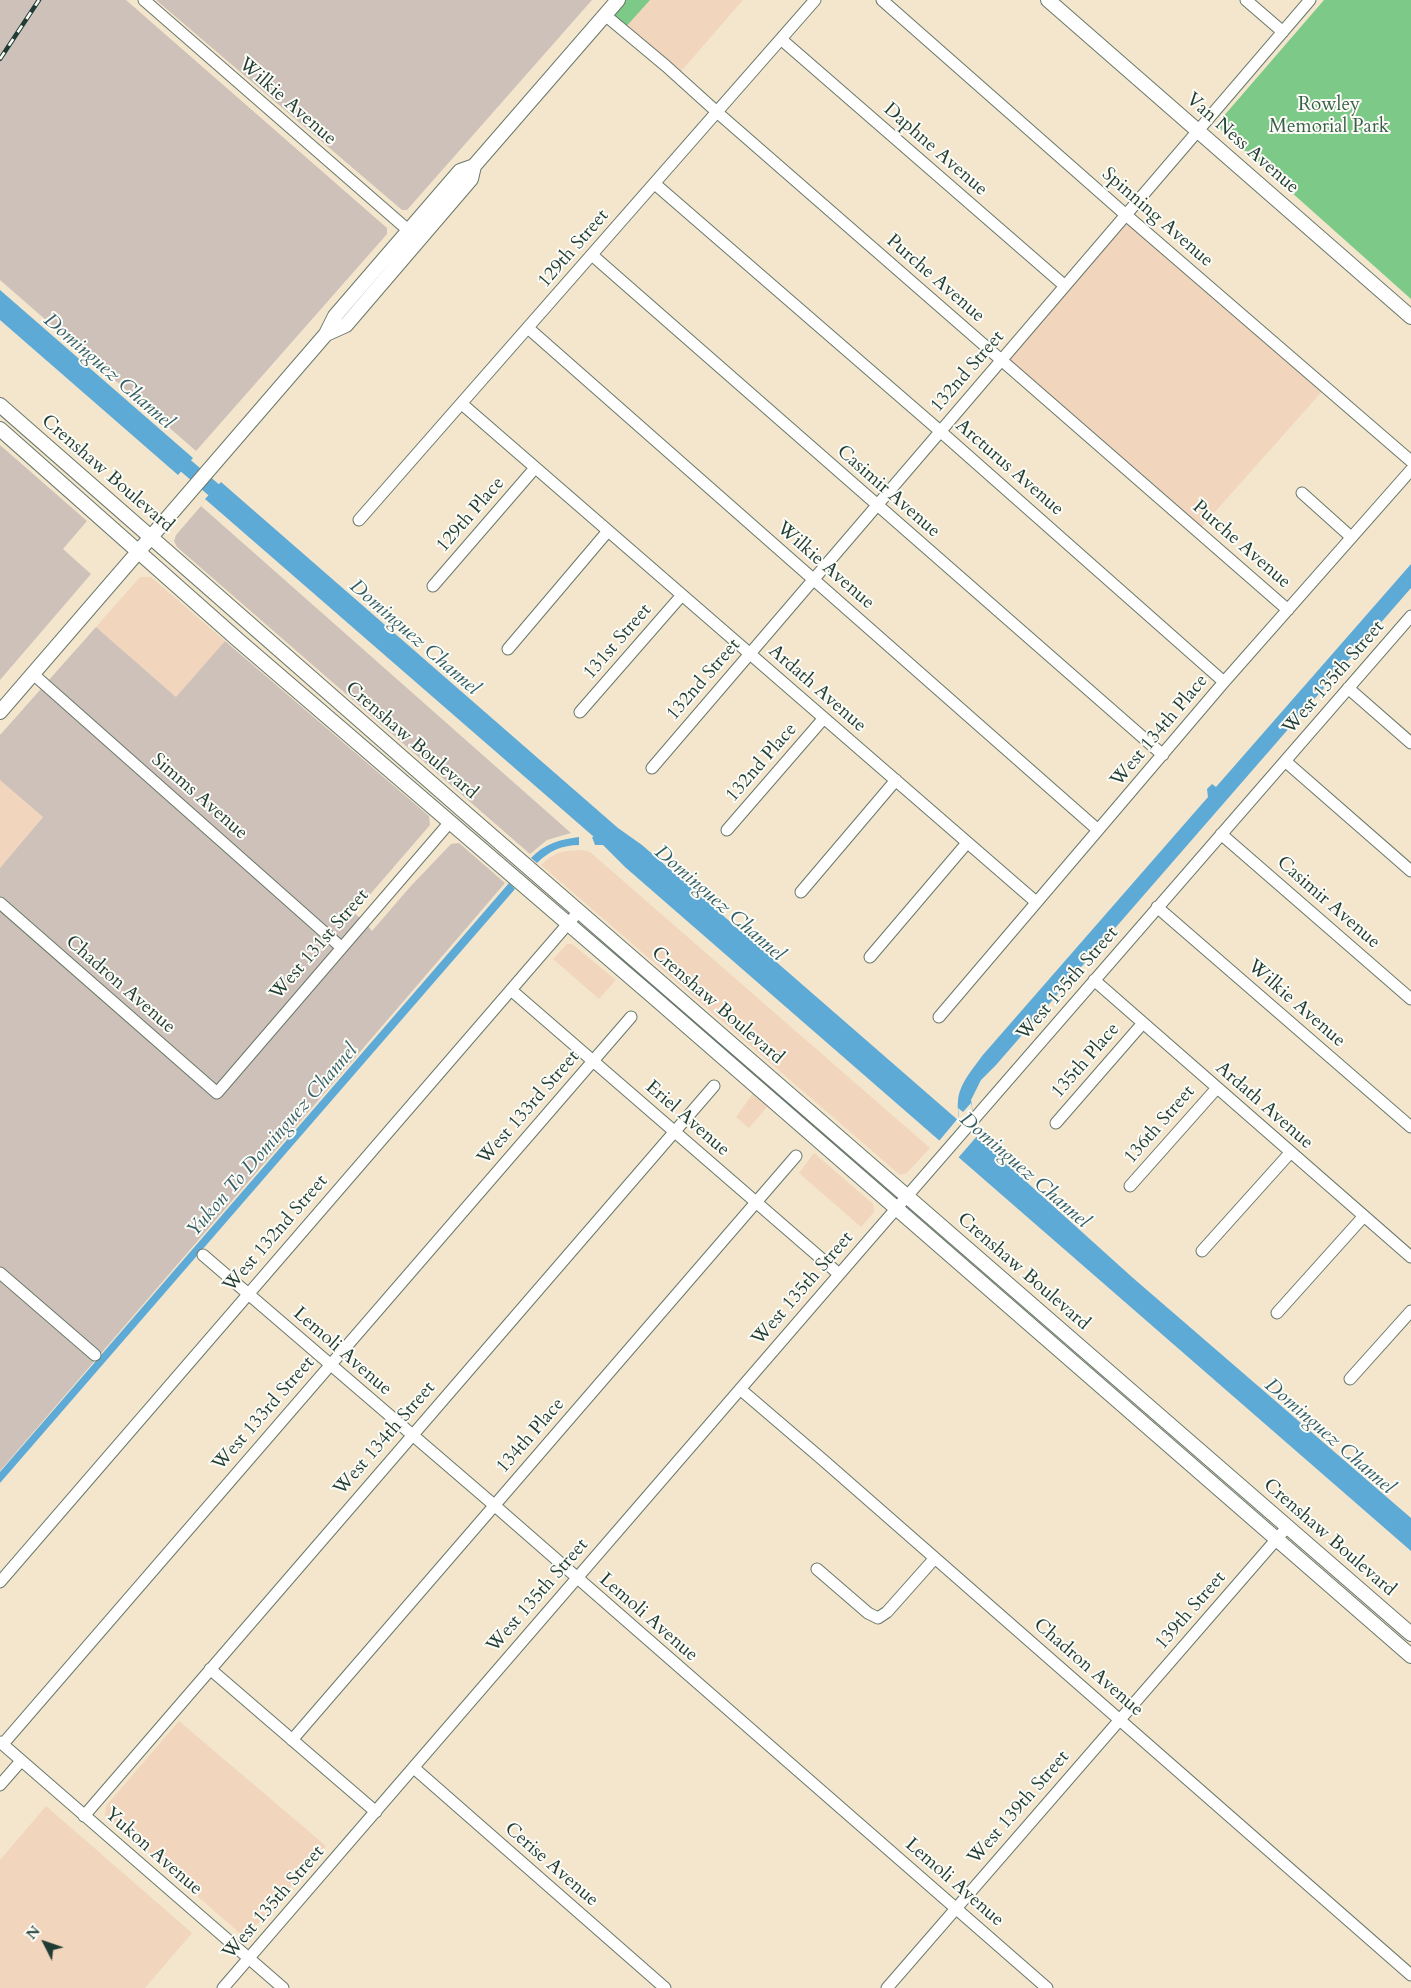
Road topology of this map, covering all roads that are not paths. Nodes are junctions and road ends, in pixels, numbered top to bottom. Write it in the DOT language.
graph roads {
  1 [pos="144,0"];
  2 [pos="618,0"];
  3 [pos="815,0"];
  4 [pos="882,0"];
  5 [pos="1048,0"];
  6 [pos="1246,0"];
  7 [pos="1310,0"];
  8 [pos="605,15"];
  9 [pos="1283,32"];
  10 [pos="782,40"];
  11 [pos="718,113"];
  12 [pos="1198,131"];
  13 [pos="474,166"];
  14 [pos="655,184"];
  15 [pos="1126,215"];
  16 [pos="408,230"];
  17 [pos="592,255"];
  18 [pos="1065,286"];
  19 [pos="1411,317"];
  20 [pos="528,328"];
  21 [pos="326,334"];
  22 [pos="1002,360"];
  23 [pos="462,404"];
  24 [pos="0,405"];
  25 [pos="0,429"];
  26 [pos="940,431"];
  27 [pos="1411,461"];
  28 [pos="535,468"];
  29 [pos="1411,470"];
  30 [pos="1302,493"];
  31 [pos="877,506"];
  32 [pos="359,520"];
  33 [pos="608,531"];
  34 [pos="1351,537"];
  35 [pos="151,538"];
  36 [pos="140,552"];
  37 [pos="813,579"];
  38 [pos="433,586"];
  39 [pos="682,595"];
  40 [pos="1288,610"];
  41 [pos="1411,616"];
  42 [pos="508,649"];
  43 [pos="750,654"];
  44 [pos="33,674"];
  45 [pos="1224,682"];
  46 [pos="1348,688"];
  47 [pos="0,712"];
  48 [pos="580,712"];
  49 [pos="824,718"];
  50 [pos="1411,743"];
  51 [pos="1162,755"];
  52 [pos="1285,761"];
  53 [pos="652,768"];
  54 [pos="896,780"];
  55 [pos="461,810"];
  56 [pos="450,822"];
  57 [pos="727,830"];
  58 [pos="1098,830"];
  59 [pos="1222,834"];
  60 [pos="967,843"];
  61 [pos="1411,871"];
  62 [pos="801,892"];
  63 [pos="1036,902"];
  64 [pos="0,903"];
  65 [pos="1157,907"];
  66 [pos="579,911"];
  67 [pos="568,923"];
  68 [pos="341,947"];
  69 [pos="870,956"];
  70 [pos="1094,980"];
  71 [pos="511,990"];
  72 [pos="1411,999"];
  73 [pos="631,1016"];
  74 [pos="939,1017"];
  75 [pos="1143,1023"];
  76 [pos="593,1060"];
  77 [pos="714,1086"];
  78 [pos="1217,1088"];
  79 [pos="217,1093"];
  80 [pos="1056,1122"];
  81 [pos="1411,1128"];
  82 [pos="673,1131"];
  83 [pos="1290,1153"];
  84 [pos="796,1156"];
  85 [pos="1130,1186"];
  86 [pos="906,1197"];
  87 [pos="756,1202"];
  88 [pos="896,1209"];
  89 [pos="1364,1216"];
  90 [pos="1202,1251"];
  91 [pos="203,1255"];
  92 [pos="1411,1257"];
  93 [pos="0,1273"];
  94 [pos="839,1274"];
  95 [pos="1004,1280"];
  96 [pos="993,1293"];
  97 [pos="247,1294"];
  98 [pos="1411,1311"];
  99 [pos="1277,1313"];
  100 [pos="95,1355"];
  101 [pos="330,1364"];
  102 [pos="1350,1379"];
  103 [pos="740,1389"];
  104 [pos="1147,1404"];
  105 [pos="1136,1416"];
  106 [pos="411,1435"];
  107 [pos="494,1505"];
  108 [pos="1288,1526"];
  109 [pos="1277,1539"];
  110 [pos="935,1558"];
  111 [pos="817,1569"];
  112 [pos="576,1578"];
  113 [pos="0,1582"];
  114 [pos="1411,1634"];
  115 [pos="1411,1656"];
  116 [pos="210,1668"];
  117 [pos="1120,1719"];
  118 [pos="292,1740"];
  119 [pos="1,1743"];
  120 [pos="21,1760"];
  121 [pos="414,1768"];
  122 [pos="0,1785"];
  123 [pos="376,1812"];
  124 [pos="84,1816"];
  125 [pos="956,1908"];
  126 [pos="249,1958"];
  127 [pos="1411,1975"];
  128 [pos="223,1988"];
  129 [pos="284,1988"];
  130 [pos="665,1988"];
  131 [pos="887,1988"];
  132 [pos="1047,1988"];
  1 -- 16 [label="street, Wilkie Avenue"];
  2 -- 8 [label="main road"];
  3 -- 10 [label="street, 129th Street"];
  4 -- 15 [label="street, Spinning Avenue"];
  5 -- 12 [label="main road, Van Ness Avenue"];
  6 -- 9 [label="street"];
  7 -- 9 [label="street, 132nd Street"];
  8 -- 11 [label="street, Purche Avenue"];
  8 -- 13 [label="main road"];
  9 -- 12 [label="street, 132nd Street"];
  10 -- 11 [label="street, 129th Street"];
  10 -- 18 [label="street, Daphne Avenue"];
  11 -- 14 [label="street, 129th Street"];
  11 -- 22 [label="street, Purche Avenue"];
  12 -- 15 [label="street, 132nd Street"];
  12 -- 19 [label="main road, Van Ness Avenue"];
  13 -- 16 [label="main road"];
  13 -- 21 [label="main road"];
  14 -- 17 [label="street, 129th Street"];
  14 -- 26 [label="street, Arcturus Avenue"];
  15 -- 18 [label="street, 132nd Street"];
  15 -- 27 [label="street, Spinning Avenue"];
  16 -- 21 [label="main road"];
  17 -- 20 [label="street, 129th Street"];
  17 -- 31 [label="street, Casimir Avenue"];
  18 -- 22 [label="street, 132nd Street"];
  20 -- 23 [label="street, 129th Street"];
  20 -- 37 [label="street, Wilkie Avenue"];
  21 -- 35 [label="main road"];
  22 -- 26 [label="street, 132nd Street"];
  22 -- 40 [label="street, Purche Avenue"];
  23 -- 28 [label="street, Ardath Avenue"];
  23 -- 32 [label="street, 129th Street"];
  24 -- 35 [label="main road, Crenshaw Boulevard"];
  25 -- 36 [label="main road, Crenshaw Boulevard"];
  26 -- 31 [label="street, 132nd Street"];
  26 -- 45 [label="street, Arcturus Avenue"];
  28 -- 33 [label="street, Ardath Avenue"];
  28 -- 38 [label="street, 129th Place"];
  29 -- 34 [label="street, West 134th Place"];
  30 -- 34 [label="street"];
  31 -- 37 [label="street, 132nd Street"];
  31 -- 51 [label="street, Casimir Avenue"];
  33 -- 39 [label="street, Ardath Avenue"];
  33 -- 42 [label="street"];
  34 -- 40 [label="street, West 134th Place"];
  35 -- 36 [label="main road"];
  35 -- 55 [label="main road, Crenshaw Boulevard"];
  36 -- 44 [label="main road"];
  36 -- 56 [label="main road, Crenshaw Boulevard"];
  37 -- 43 [label="street, 132nd Street"];
  37 -- 58 [label="street, Wilkie Avenue"];
  39 -- 43 [label="street, Ardath Avenue"];
  39 -- 48 [label="street, 131st Street"];
  40 -- 45 [label="street, West 134th Place"];
  41 -- 46 [label="street, West 135th Street"];
  43 -- 49 [label="street, Ardath Avenue"];
  43 -- 53 [label="street, 132nd Street"];
  44 -- 47 [label="main road"];
  44 -- 68 [label="street, Simms Avenue"];
  45 -- 51 [label="street, West 134th Place"];
  46 -- 50 [label="street"];
  46 -- 52 [label="street, West 135th Street"];
  49 -- 54 [label="street, Ardath Avenue"];
  49 -- 57 [label="street, 132nd Place"];
  51 -- 58 [label="street, West 134th Place"];
  52 -- 59 [label="street, West 135th Street"];
  52 -- 61 [label="street"];
  54 -- 60 [label="street, Ardath Avenue"];
  54 -- 62 [label="street"];
  55 -- 56 [label="main road"];
  55 -- 66 [label="main road, Crenshaw Boulevard"];
  56 -- 67 [label="main road, Crenshaw Boulevard"];
  56 -- 68 [label="street, West 131st Street"];
  58 -- 63 [label="street, West 134th Place"];
  59 -- 65 [label="street, West 135th Street"];
  59 -- 72 [label="street, Casimir Avenue"];
  60 -- 63 [label="street, Ardath Avenue"];
  60 -- 69 [label="street"];
  63 -- 74 [label="street, West 134th Place"];
  64 -- 79 [label="street, Chadron Avenue"];
  65 -- 70 [label="street, West 135th Street"];
  65 -- 81 [label="street, Wilkie Avenue"];
  66 -- 67 [label="street, West 132nd Street"];
  66 -- 86 [label="main road, Crenshaw Boulevard"];
  67 -- 71 [label="street, West 132nd Street"];
  67 -- 88 [label="main road, Crenshaw Boulevard"];
  68 -- 79 [label="street, West 131st Street"];
  70 -- 75 [label="street, Ardath Avenue"];
  70 -- 86 [label="street, West 135th Street"];
  71 -- 76 [label="street, Eriel Avenue"];
  71 -- 97 [label="street, West 132nd Street"];
  73 -- 76 [label="street, West 133rd Street"];
  75 -- 78 [label="street, Ardath Avenue"];
  75 -- 80 [label="street, 135th Place"];
  76 -- 82 [label="street, Eriel Avenue"];
  76 -- 101 [label="street, West 133rd Street"];
  77 -- 82 [label="street, West 134th Street"];
  78 -- 83 [label="street, Ardath Avenue"];
  78 -- 85 [label="street, 136th Street"];
  82 -- 87 [label="street, Eriel Avenue"];
  82 -- 106 [label="street, West 134th Street"];
  83 -- 89 [label="street, Ardath Avenue"];
  83 -- 90 [label="street"];
  84 -- 87 [label="street, 134th Place"];
  86 -- 88 [label="street, West 135th Street"];
  86 -- 95 [label="main road, Crenshaw Boulevard"];
  87 -- 94 [label="street, Eriel Avenue"];
  87 -- 107 [label="street, 134th Place"];
  88 -- 94 [label="street, West 135th Street"];
  88 -- 96 [label="main road, Crenshaw Boulevard"];
  89 -- 92 [label="street, Ardath Avenue"];
  89 -- 99 [label="street"];
  91 -- 97 [label="street, Lemoli Avenue"];
  93 -- 100 [label="street"];
  94 -- 103 [label="street, West 135th Street"];
  95 -- 96 [label="main road"];
  95 -- 104 [label="main road, Crenshaw Boulevard"];
  96 -- 105 [label="main road, Crenshaw Boulevard"];
  97 -- 101 [label="street, Lemoli Avenue"];
  97 -- 113 [label="street, West 132nd Street"];
  98 -- 102 [label="street"];
  101 -- 106 [label="street, Lemoli Avenue"];
  101 -- 119 [label="street, West 133rd Street"];
  103 -- 110 [label="street, Chadron Avenue"];
  103 -- 112 [label="street, West 135th Street"];
  104 -- 105 [label="main road"];
  104 -- 108 [label="main road, Crenshaw Boulevard"];
  105 -- 109 [label="main road, Crenshaw Boulevard"];
  106 -- 107 [label="street, Lemoli Avenue"];
  106 -- 116 [label="street, West 134th Street"];
  107 -- 112 [label="street, Lemoli Avenue"];
  107 -- 118 [label="street, 134th Place"];
  108 -- 109 [label="street, 139th Street"];
  108 -- 114 [label="main road, Crenshaw Boulevard"];
  109 -- 115 [label="main road, Crenshaw Boulevard"];
  109 -- 117 [label="street, 139th Street"];
  110 -- 111 [label="street"];
  110 -- 117 [label="street, Chadron Avenue"];
  112 -- 121 [label="street, West 135th Street"];
  112 -- 125 [label="street, Lemoli Avenue"];
  116 -- 118 [label="street"];
  116 -- 124 [label="street, West 134th Street"];
  117 -- 125 [label="street, West 139th Street"];
  117 -- 127 [label="street, Chadron Avenue"];
  118 -- 123 [label="street"];
  119 -- 120 [label="street, Yukon Avenue"];
  120 -- 122 [label="street"];
  120 -- 124 [label="street, Yukon Avenue"];
  121 -- 123 [label="street, West 135th Street"];
  121 -- 130 [label="street, Cerise Avenue"];
  123 -- 126 [label="street, West 135th Street"];
  124 -- 126 [label="street, Yukon Avenue"];
  125 -- 131 [label="street, West 139th Street"];
  125 -- 132 [label="street, Lemoli Avenue"];
  126 -- 128 [label="street, West 135th Street"];
  126 -- 129 [label="street, Yukon Avenue"];
}
